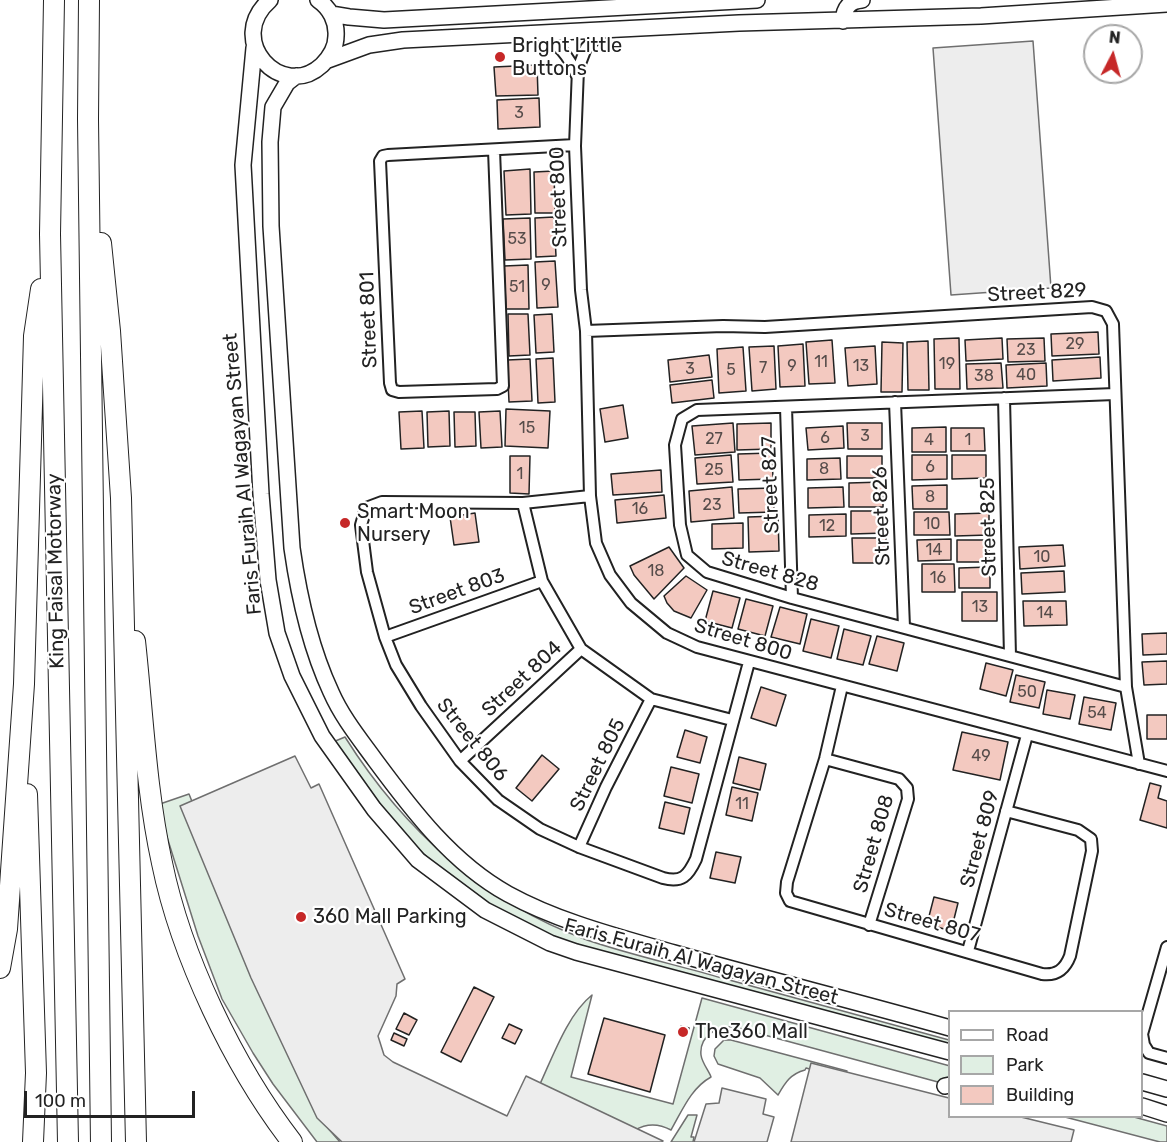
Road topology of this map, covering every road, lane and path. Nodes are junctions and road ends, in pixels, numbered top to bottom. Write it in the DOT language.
graph roads {
  1 [pos="54,0"];
  2 [pos="89,0"];
  3 [pos="318,0"];
  4 [pos="757,0"];
  5 [pos="862,0"];
  6 [pos="265,2"];
  7 [pos="1167,4"];
  8 [pos="331,14"];
  9 [pos="843,21"];
  10 [pos="604,30"];
  11 [pos="538,33"];
  12 [pos="254,48"];
  13 [pos="328,60"];
  14 [pos="296,76"];
  15 [pos="577,77"];
  16 [pos="88,119"];
  17 [pos="575,145"];
  18 [pos="494,150"];
  19 [pos="50,234"];
  20 [pos="586,331"];
  21 [pos="1115,393"];
  22 [pos="1004,398"];
  23 [pos="895,402"];
  24 [pos="786,407"];
  25 [pos="590,496"];
  26 [pos="121,498"];
  27 [pos="522,503"];
  28 [pos="542,581"];
  29 [pos="792,598"];
  30 [pos="904,627"];
  31 [pos="385,637"];
  32 [pos="581,649"];
  33 [pos="1010,656"];
  34 [pos="748,662"];
  35 [pos="24,684"];
  36 [pos="842,686"];
  37 [pos="1126,687"];
  38 [pos="651,699"];
  39 [pos="732,720"];
  40 [pos="1027,735"];
  41 [pos="825,759"];
  42 [pos="460,761"];
  43 [pos="1139,764"];
  44 [pos="1167,771"];
  45 [pos="1006,811"];
  46 [pos="579,847"];
  47 [pos="869,925"];
  48 [pos="1167,947"];
  49 [pos="968,951"];
  50 [pos="0,968"];
  51 [pos="1163,976"];
  52 [pos="844,999"];
  53 [pos="887,1011"];
  54 [pos="836,1021"];
  55 [pos="948,1027"];
  56 [pos="1143,1031"];
  57 [pos="878,1032"];
  58 [pos="1143,1040"];
  59 [pos="948,1051"];
  60 [pos="1167,1058"];
  61 [pos="1143,1082"];
  62 [pos="1167,1089"];
  63 [pos="1143,1106"];
  64 [pos="1167,1114"];
  65 [pos="33,1142"];
  66 [pos="68,1142"];
  67 [pos="101,1142"];
  68 [pos="136,1142"];
  69 [pos="292,1142"];
  1 -- 19 [label="highway, King Faisal Motorway"];
  2 -- 16 [label="highway, King Faisal Motorway"];
  3 -- 8 [label="street"];
  4 -- 8 [label="street"];
  5 -- 9 [label="street"];
  6 -- 12 [label="street, Faris Furaih Al Wagayan Street"];
  7 -- 9 [label="street"];
  8 -- 13 [label="street"];
  9 -- 10 [label="street"];
  10 -- 11 [label="street"];
  10 -- 15 [label="street, Street 800"];
  11 -- 13 [label="street"];
  11 -- 15 [label="street"];
  12 -- 14 [label="street"];
  12 -- 54 [label="street, Faris Furaih Al Wagayan Street"];
  13 -- 14 [label="street"];
  14 -- 52 [label="street, Faris Furaih Al Wagayan Street"];
  15 -- 17 [label="street, Street 800"];
  16 -- 26 [label="highway"];
  16 -- 67 [label="highway, King Faisal Motorway"];
  17 -- 18 [label="street, Street 801"];
  17 -- 20 [label="street, Street 800"];
  18 -- 18 [label="street, Street 801"];
  19 -- 35 [label="highway"];
  19 -- 66 [label="highway, King Faisal Motorway"];
  20 -- 21 [label="street, Street 829"];
  20 -- 25 [label="street, Street 800"];
  21 -- 22 [label="street, Street 828"];
  21 -- 37 [label="street, Street 829"];
  22 -- 23 [label="street, Street 828"];
  22 -- 33 [label="street, Street 825"];
  23 -- 24 [label="street, Street 828"];
  23 -- 30 [label="street, Street 826"];
  24 -- 29 [label="street, Street 827"];
  24 -- 29 [label="street, Street 828"];
  25 -- 27 [label="street, Street 806"];
  25 -- 34 [label="street, Street 800"];
  26 -- 68 [label="highway"];
  26 -- 69 [label="highway"];
  27 -- 28 [label="street"];
  27 -- 31 [label="street, Street 806"];
  28 -- 31 [label="street, Street 803"];
  28 -- 32 [label="street"];
  29 -- 30 [label="street, Street 828"];
  30 -- 33 [label="street, Street 828"];
  31 -- 42 [label="street, Street 806"];
  32 -- 38 [label="street"];
  32 -- 42 [label="street, Street 804"];
  33 -- 37 [label="street, Street 828"];
  34 -- 36 [label="street, Street 800"];
  34 -- 39 [label="street, Street 806"];
  35 -- 50 [label="highway"];
  35 -- 65 [label="highway"];
  36 -- 40 [label="street, Street 800"];
  36 -- 41 [label="street, Street 807"];
  37 -- 43 [label="street, Street 829"];
  38 -- 39 [label="street"];
  38 -- 46 [label="street, Street 805"];
  39 -- 46 [label="street, Street 806"];
  40 -- 43 [label="street, Street 800"];
  40 -- 45 [label="street, Street 809"];
  41 -- 47 [label="street, Street 808"];
  41 -- 47 [label="street, Street 807"];
  42 -- 46 [label="street, Street 806"];
  43 -- 44 [label="street, Street 800"];
  45 -- 49 [label="street, Street 809"];
  45 -- 49 [label="street, Street 807"];
  47 -- 49 [label="street, Street 807"];
  48 -- 51 [label="street"];
  51 -- 56 [label="street"];
  52 -- 53 [label="street, Faris Furaih Al Wagayan Street"];
  52 -- 54 [label="street"];
  53 -- 55 [label="street, Faris Furaih Al Wagayan Street"];
  53 -- 57 [label="street"];
  54 -- 57 [label="street, Faris Furaih Al Wagayan Street"];
  57 -- 59 [label="street, Faris Furaih Al Wagayan Street"];
  58 -- 60 [label="street"];
  61 -- 62 [label="street"];
  63 -- 64 [label="street"];
}
